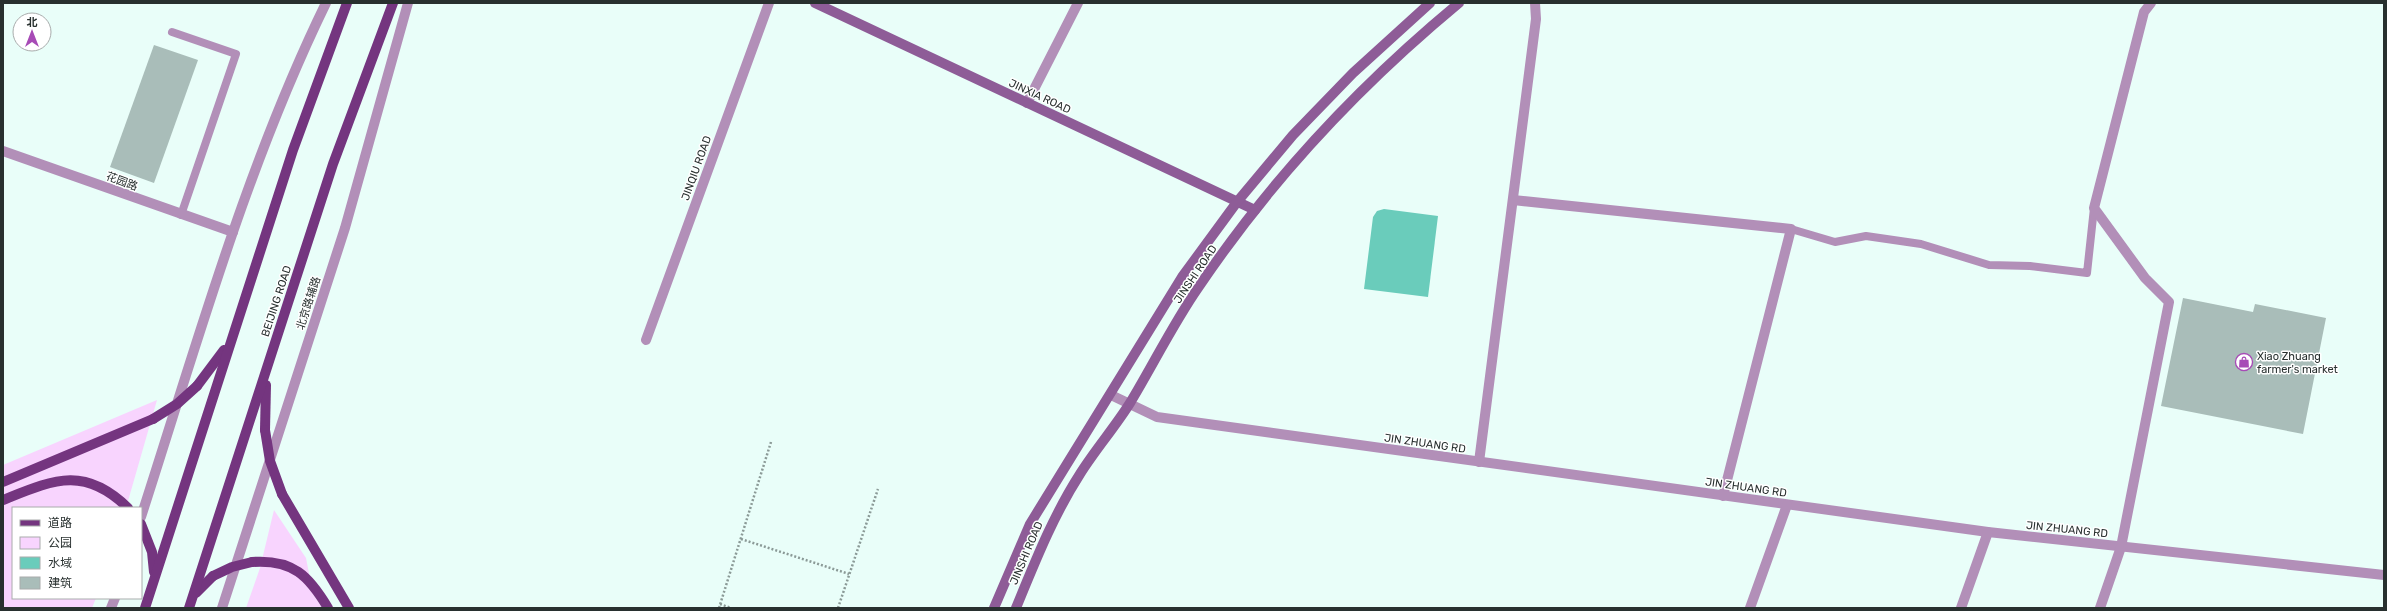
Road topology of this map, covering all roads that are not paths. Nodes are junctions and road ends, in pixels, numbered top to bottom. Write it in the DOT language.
graph roads {
  1 [pos="326,3"];
  2 [pos="347,3"];
  3 [pos="393,3"];
  4 [pos="408,3"];
  5 [pos="769,3"];
  6 [pos="815,3"];
  7 [pos="1078,3"];
  8 [pos="1430,3"];
  9 [pos="1460,3"];
  10 [pos="1535,3"];
  11 [pos="2151,3"];
  12 [pos="172,32"];
  13 [pos="1027,103"];
  14 [pos="3,151"];
  15 [pos="1513,200"];
  16 [pos="1238,202"];
  17 [pos="2094,208"];
  18 [pos="1255,210"];
  19 [pos="181,215"];
  20 [pos="1791,229"];
  21 [pos="234,232"];
  22 [pos="246,294"];
  23 [pos="286,307"];
  24 [pos="646,340"];
  25 [pos="1111,395"];
  26 [pos="1129,404"];
  27 [pos="1479,462"];
  28 [pos="3,482"];
  29 [pos="1723,496"];
  30 [pos="3,500"];
  31 [pos="1788,505"];
  32 [pos="127,507"];
  33 [pos="142,514"];
  34 [pos="142,526"];
  35 [pos="1988,532"];
  36 [pos="2121,547"];
  37 [pos="2384,575"];
  38 [pos="150,591"];
  39 [pos="190,606"];
  40 [pos="145,608"];
  41 [pos="222,608"];
  42 [pos="328,608"];
  43 [pos="349,608"];
  44 [pos="994,608"];
  45 [pos="1016,608"];
  46 [pos="1750,608"];
  47 [pos="1961,608"];
  48 [pos="2100,608"];
  1 -- 21 [label="street"];
  2 -- 22 [label="main road"];
  3 -- 23 [label="main road, BEIJING ROAD"];
  4 -- 41 [label="street, 北京路辅路"];
  5 -- 24 [label="street, JINQIU ROAD"];
  6 -- 13 [label="street, JINXIA ROAD"];
  7 -- 13 [label="street"];
  8 -- 16 [label="street, JINSHI ROAD"];
  9 -- 18 [label="street, JINSHI ROAD"];
  10 -- 15 [label="street"];
  11 -- 17 [label="street"];
  12 -- 19 [label="lane"];
  13 -- 16 [label="street, JINXIA ROAD"];
  14 -- 19 [label="street, 花园路"];
  15 -- 20 [label="street"];
  15 -- 27 [label="street"];
  16 -- 18 [label="street, JINXIA ROAD"];
  16 -- 25 [label="street, JINSHI ROAD"];
  17 -- 20 [label="lane"];
  17 -- 36 [label="street"];
  18 -- 26 [label="street, JINSHI ROAD"];
  19 -- 21 [label="street, 花园路"];
  20 -- 29 [label="street"];
  21 -- 33 [label="street"];
  22 -- 28 [label="main road, bridge"];
  22 -- 38 [label="main road"];
  23 -- 39 [label="main road, BEIJING ROAD"];
  23 -- 43 [label="main road, bridge"];
  25 -- 26 [label="street, JIN ZHUANG RD"];
  25 -- 44 [label="street, JINSHI ROAD"];
  26 -- 27 [label="street, JIN ZHUANG RD"];
  26 -- 45 [label="street, JINSHI ROAD"];
  27 -- 29 [label="street, JIN ZHUANG RD"];
  29 -- 31 [label="street, JIN ZHUANG RD"];
  30 -- 32 [label="main road"];
  31 -- 35 [label="street, JIN ZHUANG RD"];
  31 -- 46 [label="street"];
  34 -- 38 [label="main road"];
  35 -- 36 [label="street, JIN ZHUANG RD"];
  35 -- 47 [label="street"];
  36 -- 37 [label="street, JIN ZHUANG RD"];
  36 -- 48 [label="street"];
  38 -- 40 [label="main road"];
  39 -- 42 [label="main road, bridge"];
}
